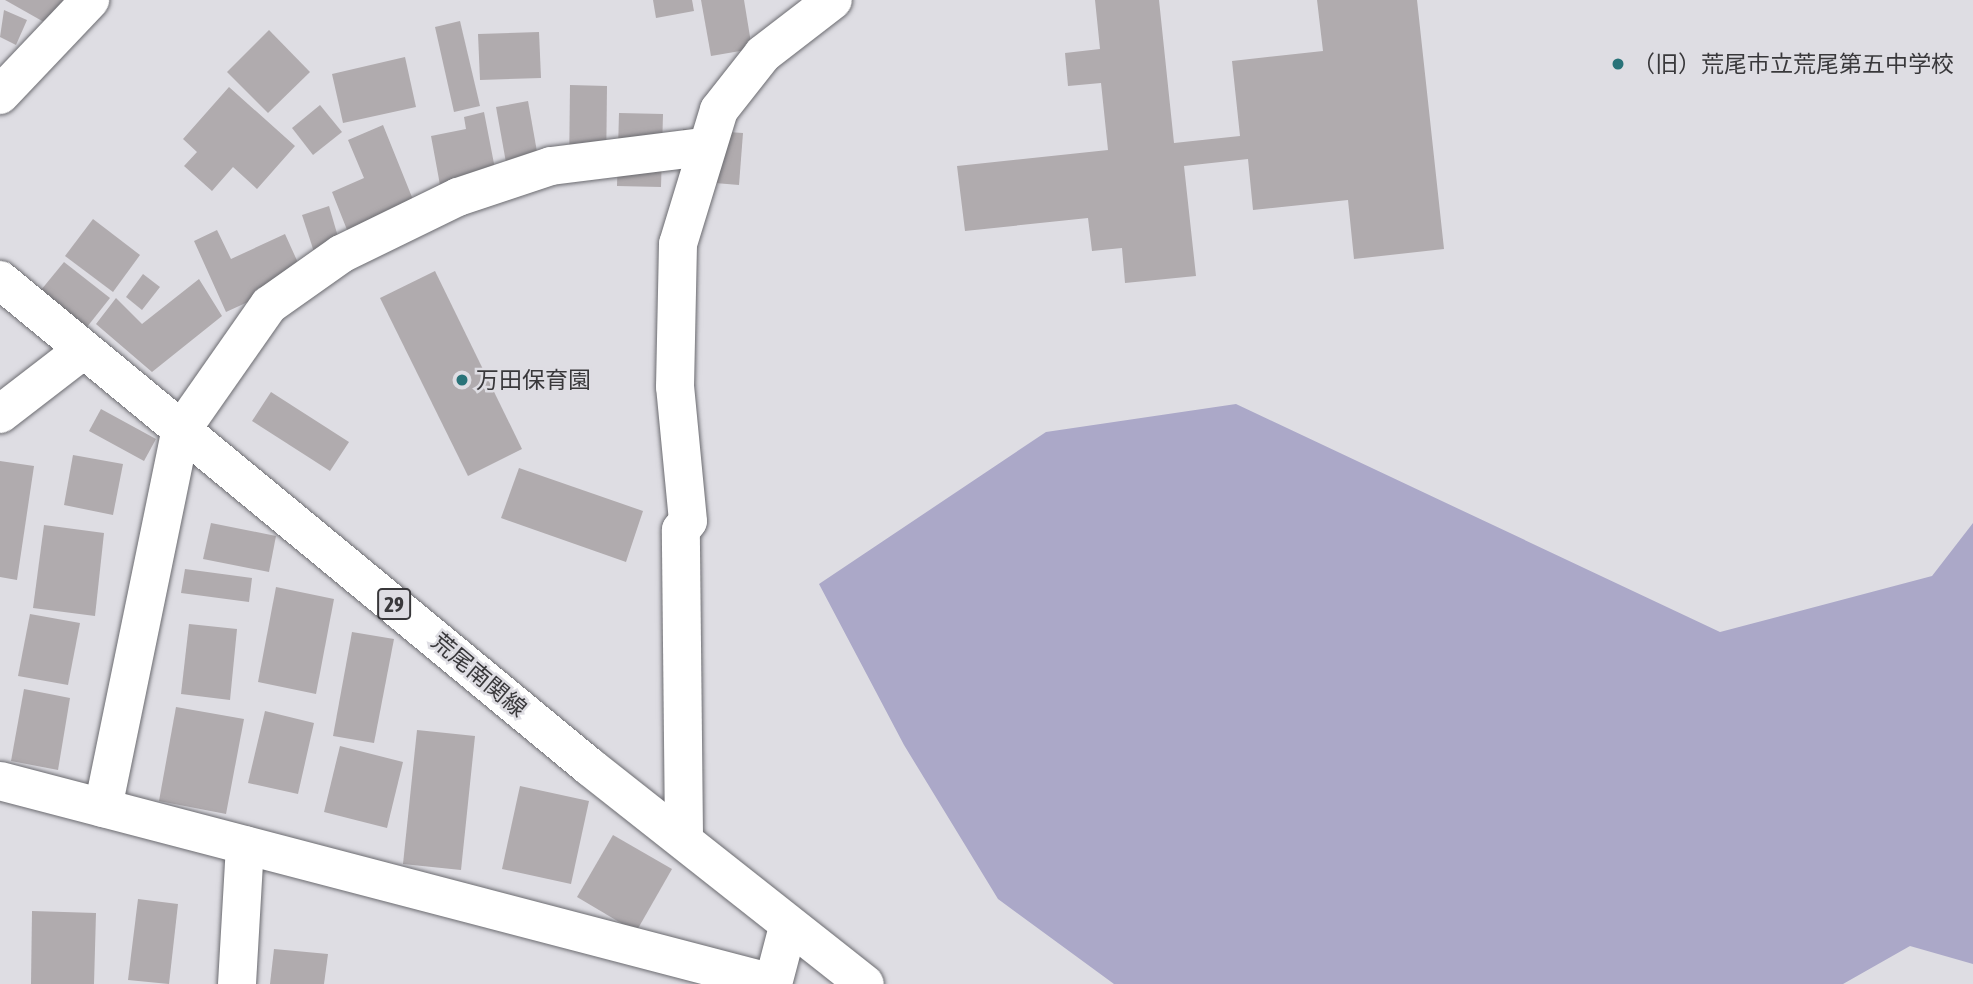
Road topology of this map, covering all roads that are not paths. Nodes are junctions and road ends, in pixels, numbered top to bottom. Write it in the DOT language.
graph roads {
  1 [pos="90,0"];
  2 [pos="833,0"];
  3 [pos="0,95"];
  4 [pos="704,147"];
  5 [pos="0,280"];
  6 [pos="83,350"];
  7 [pos="0,414"];
  8 [pos="180,432"];
  9 [pos="0,781"];
  10 [pos="103,808"];
  11 [pos="684,835"];
  12 [pos="245,845"];
  13 [pos="788,927"];
  14 [pos="773,983"];
  15 [pos="237,984"];
  16 [pos="865,984"];
  1 -- 3 [label="street"];
  2 -- 4 [label="street"];
  4 -- 8 [label="street"];
  4 -- 11 [label="street"];
  5 -- 6 [label="street, 荒尾南関線 / 29"];
  6 -- 7 [label="street"];
  6 -- 8 [label="street, 荒尾南関線 / 29"];
  8 -- 10 [label="street"];
  8 -- 11 [label="street, 荒尾南関線 / 29"];
  9 -- 10 [label="street"];
  10 -- 12 [label="street"];
  11 -- 13 [label="street, 荒尾南関線 / 29"];
  12 -- 14 [label="street"];
  12 -- 15 [label="street"];
  13 -- 14 [label="street"];
  13 -- 16 [label="street, 荒尾南関線 / 29"];
}
